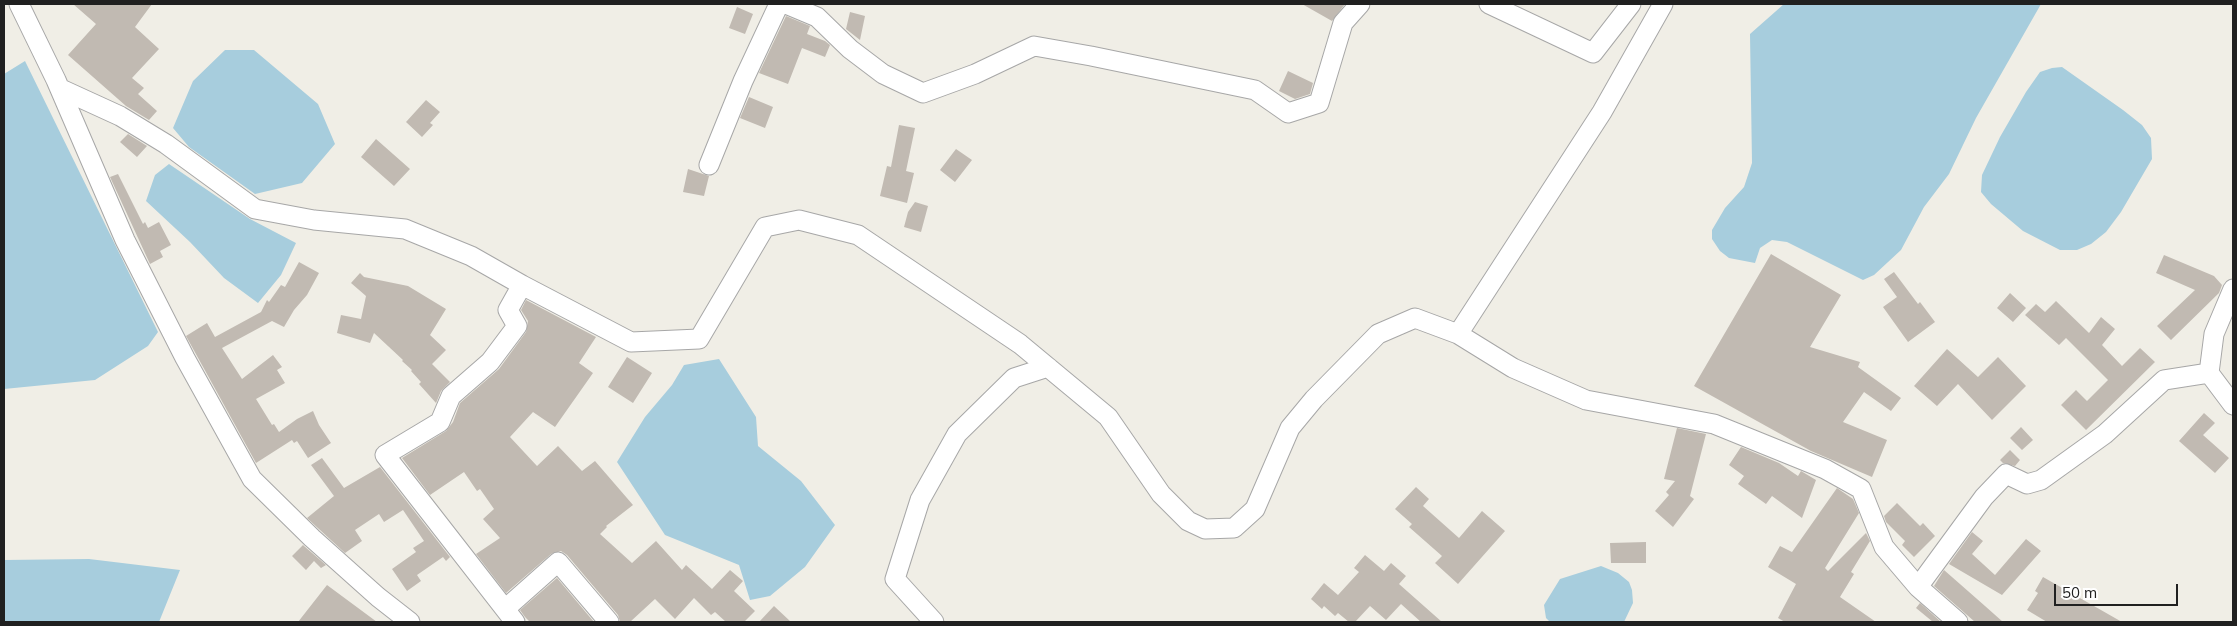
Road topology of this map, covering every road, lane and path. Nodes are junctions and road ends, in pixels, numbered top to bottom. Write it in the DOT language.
graph roads {
  1 [pos="19,4"];
  2 [pos="779,4"];
  3 [pos="786,4"];
  4 [pos="1360,4"];
  5 [pos="1488,4"];
  6 [pos="1631,4"];
  7 [pos="1663,4"];
  8 [pos="61,90"];
  9 [pos="709,165"];
  10 [pos="522,285"];
  11 [pos="2233,289"];
  12 [pos="1458,334"];
  13 [pos="1048,367"];
  14 [pos="2209,373"];
  15 [pos="2233,405"];
  16 [pos="1918,587"];
  17 [pos="510,616"];
  18 [pos="410,622"];
  19 [pos="609,622"];
  20 [pos="934,622"];
  21 [pos="1958,622"];
  1 -- 8 [label="street"];
  2 -- 9 [label="street"];
  3 -- 4 [label="street"];
  5 -- 6 [label="street"];
  7 -- 12 [label="street"];
  8 -- 10 [label="street"];
  8 -- 18 [label="street"];
  10 -- 13 [label="street"];
  10 -- 17 [label="street"];
  11 -- 14 [label="street"];
  12 -- 13 [label="street"];
  12 -- 16 [label="street"];
  13 -- 20 [label="street"];
  14 -- 15 [label="street"];
  14 -- 16 [label="street"];
  16 -- 21 [label="street"];
  17 -- 19 [label="street"];
}
